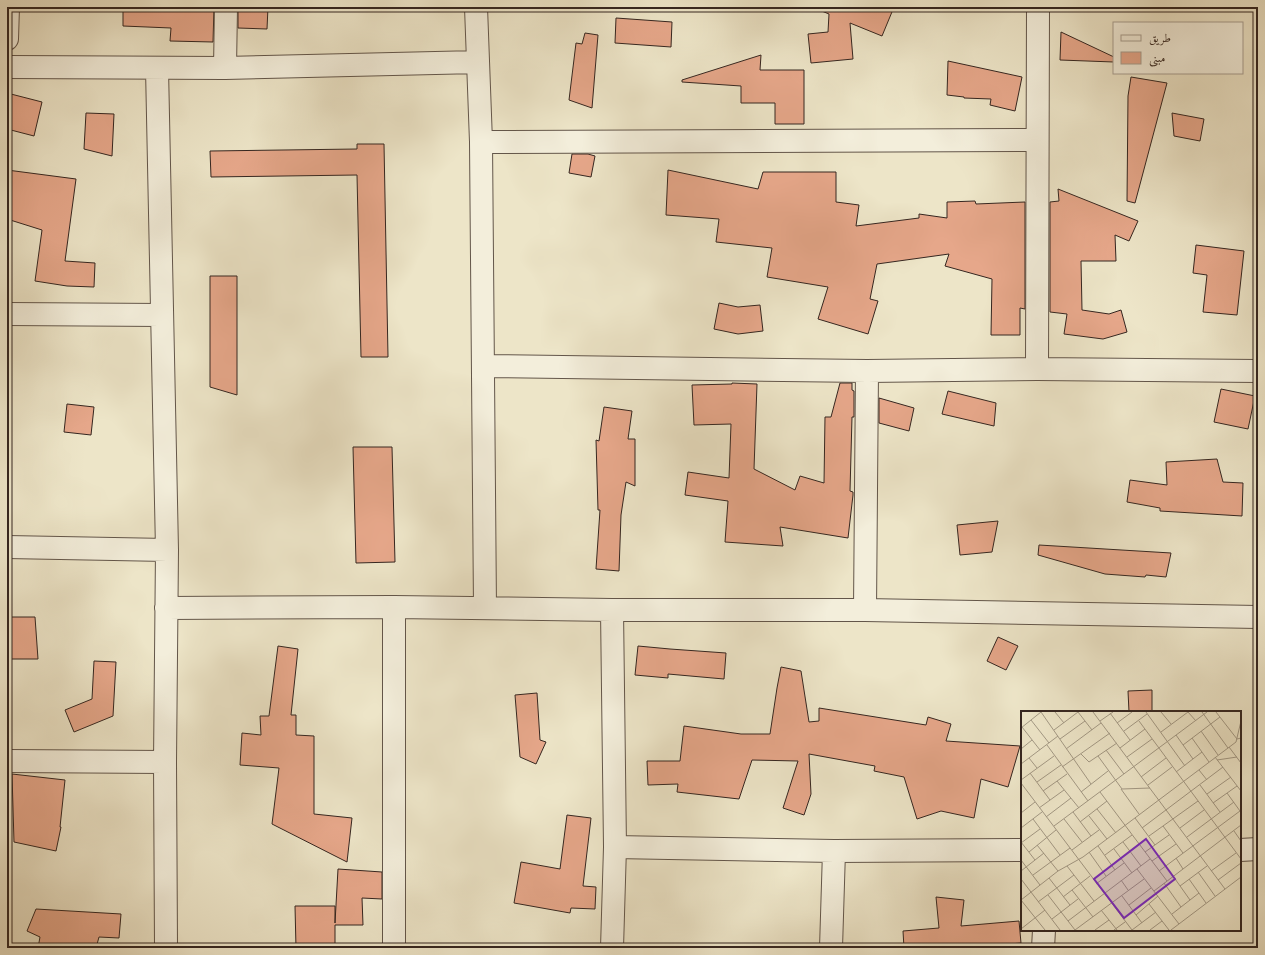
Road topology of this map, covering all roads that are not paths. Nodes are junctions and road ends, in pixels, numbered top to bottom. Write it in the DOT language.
graph roads {
  1 [pos="8,7"];
  2 [pos="226,7"];
  3 [pos="476,7"];
  4 [pos="1038,7"];
  5 [pos="7,38"];
  6 [pos="478,62"];
  7 [pos="7,67"];
  8 [pos="157,68"];
  9 [pos="225,68"];
  10 [pos="1037,140"];
  11 [pos="481,142"];
  12 [pos="7,314"];
  13 [pos="162,315"];
  14 [pos="483,366"];
  15 [pos="1037,369"];
  16 [pos="867,371"];
  17 [pos="1258,371"];
  18 [pos="7,547"];
  19 [pos="167,550"];
  20 [pos="394,607"];
  21 [pos="166,608"];
  22 [pos="485,608"];
  23 [pos="612,610"];
  24 [pos="865,610"];
  25 [pos="1258,617"];
  26 [pos="7,761"];
  27 [pos="165,762"];
  28 [pos="615,847"];
  29 [pos="1021,850"];
  30 [pos="1241,850"];
  31 [pos="1258,850"];
  32 [pos="834,851"];
  33 [pos="1044,931"];
  34 [pos="166,948"];
  35 [pos="394,948"];
  36 [pos="612,948"];
  37 [pos="831,948"];
  38 [pos="1043,948"];
  1 -- 5 [label="street"];
  2 -- 9 [label="street"];
  3 -- 6 [label="street"];
  4 -- 10 [label="street"];
  6 -- 9 [label="street"];
  6 -- 11 [label="street"];
  7 -- 8 [label="street"];
  8 -- 9 [label="street"];
  8 -- 13 [label="street"];
  10 -- 11 [label="street"];
  10 -- 15 [label="street"];
  11 -- 14 [label="street"];
  12 -- 13 [label="street"];
  13 -- 19 [label="street"];
  14 -- 16 [label="street"];
  14 -- 22 [label="street"];
  15 -- 16 [label="street"];
  15 -- 17 [label="street"];
  16 -- 24 [label="street"];
  18 -- 19 [label="street"];
  19 -- 21 [label="street"];
  20 -- 21 [label="street"];
  20 -- 22 [label="street"];
  20 -- 35 [label="street"];
  21 -- 27 [label="street"];
  22 -- 23 [label="street"];
  23 -- 24 [label="street"];
  23 -- 28 [label="street"];
  24 -- 25 [label="street"];
  26 -- 27 [label="street"];
  27 -- 34 [label="street"];
  28 -- 32 [label="street"];
  28 -- 36 [label="street"];
  29 -- 32 [label="street"];
  30 -- 31 [label="street"];
  32 -- 37 [label="street"];
  33 -- 38 [label="street"];
}
